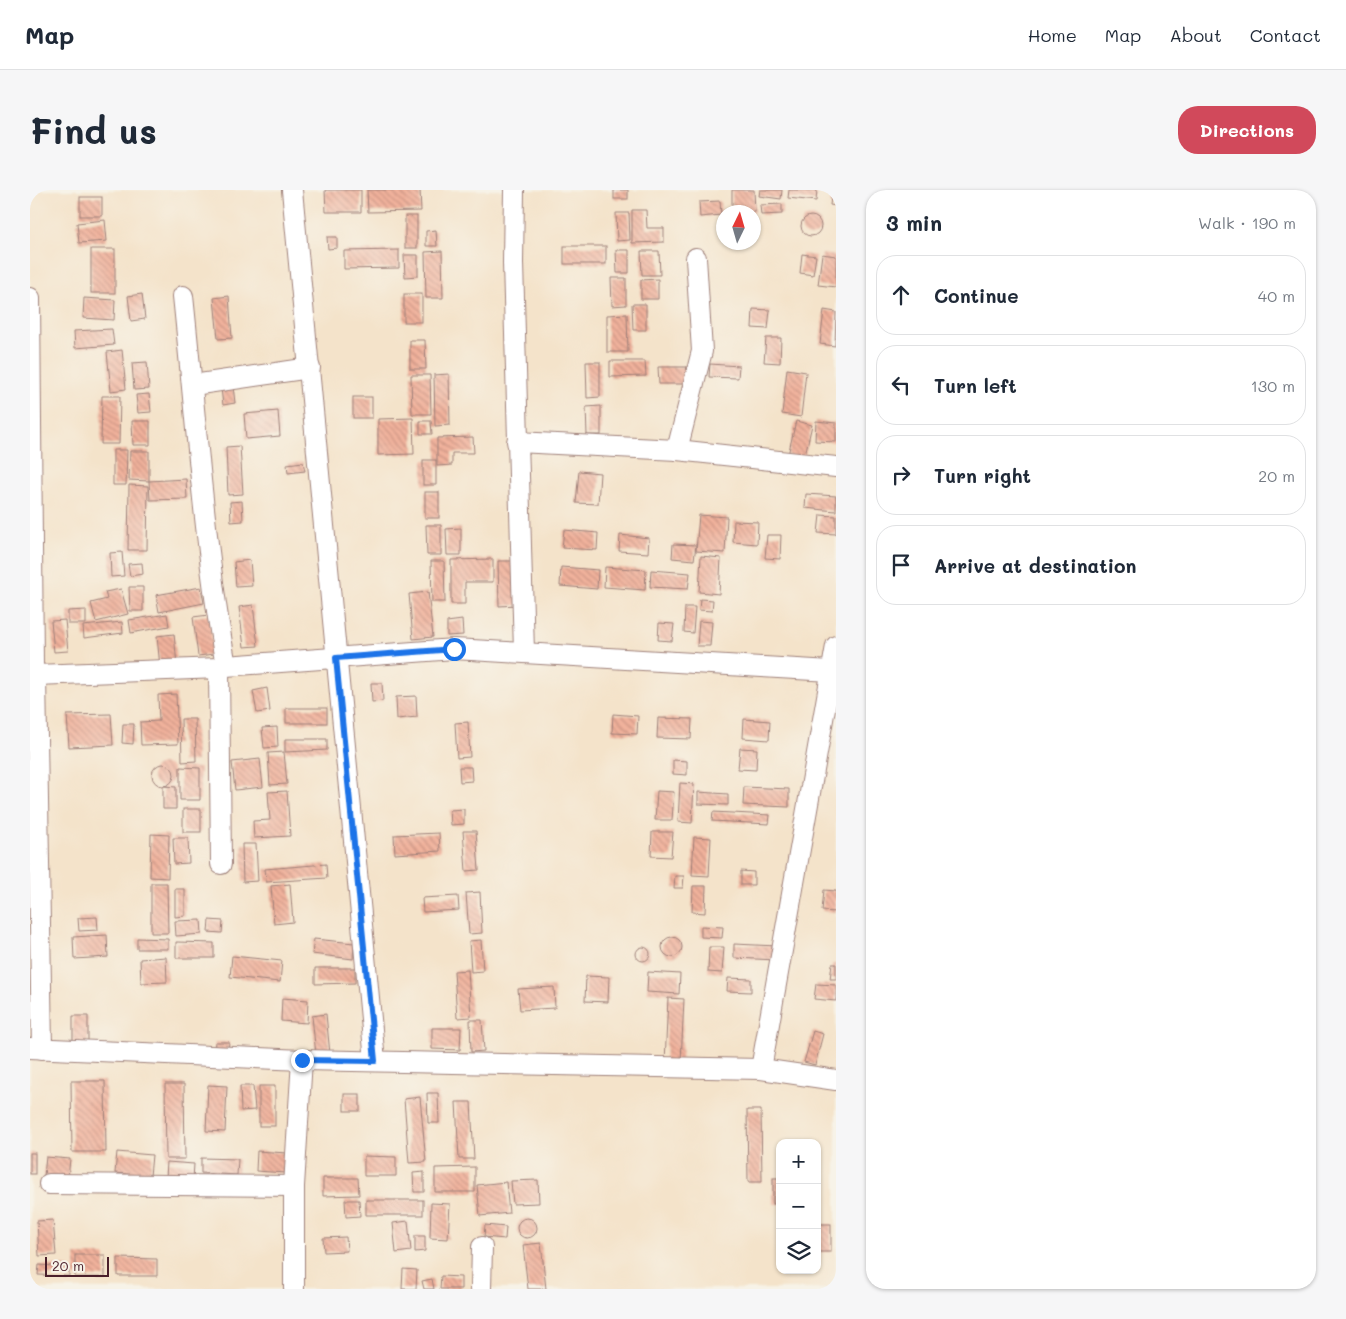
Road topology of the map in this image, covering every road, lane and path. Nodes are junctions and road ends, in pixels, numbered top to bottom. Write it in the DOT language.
graph roads {
  1 [pos="292,190"];
  2 [pos="514,190"];
  3 [pos="696,258"];
  4 [pos="183,296"];
  5 [pos="30,298"];
  6 [pos="310,368"];
  7 [pos="193,385"];
  8 [pos="517,442"];
  9 [pos="677,450"];
  10 [pos="836,467"];
  11 [pos="836,646"];
  12 [pos="524,652"];
  13 [pos="336,658"];
  14 [pos="222,667"];
  15 [pos="33,670"];
  16 [pos="831,671"];
  17 [pos="221,864"];
  18 [pos="36,1048"];
  19 [pos="302,1060"];
  20 [pos="375,1061"];
  21 [pos="761,1069"];
  22 [pos="836,1080"];
  23 [pos="49,1184"];
  24 [pos="294,1186"];
  25 [pos="482,1246"];
  26 [pos="294,1289"];
  27 [pos="481,1289"];
  1 -- 6 [label="street"];
  2 -- 8 [label="street"];
  3 -- 9 [label="street"];
  4 -- 7 [label="street"];
  5 -- 15 [label="street"];
  6 -- 7 [label="street"];
  6 -- 13 [label="street"];
  7 -- 14 [label="street"];
  8 -- 9 [label="street"];
  8 -- 12 [label="street"];
  9 -- 10 [label="street"];
  11 -- 16 [label="street"];
  12 -- 13 [label="street"];
  12 -- 16 [label="street"];
  13 -- 14 [label="street"];
  13 -- 20 [label="street"];
  14 -- 15 [label="street"];
  14 -- 17 [label="street"];
  15 -- 18 [label="street"];
  16 -- 21 [label="street"];
  18 -- 19 [label="street"];
  19 -- 20 [label="street"];
  19 -- 24 [label="street"];
  20 -- 21 [label="street"];
  21 -- 22 [label="street"];
  23 -- 24 [label="street"];
  24 -- 26 [label="street"];
  25 -- 27 [label="street"];
}
